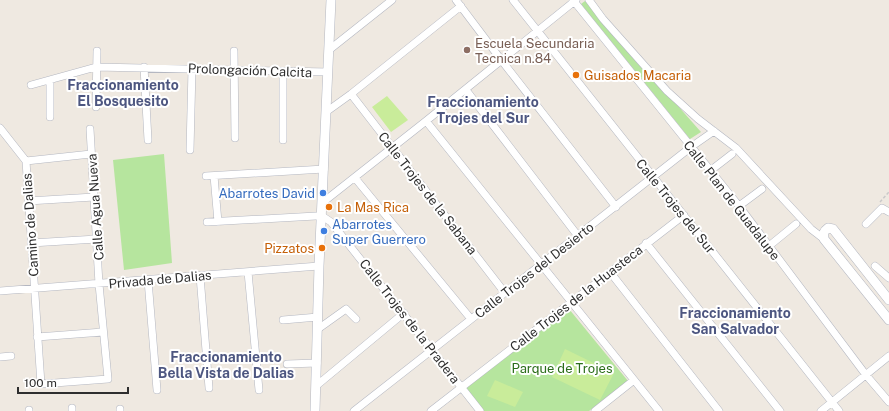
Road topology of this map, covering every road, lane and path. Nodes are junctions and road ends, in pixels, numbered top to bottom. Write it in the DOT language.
graph roads {
  1 [pos="331,0"];
  2 [pos="392,0"];
  3 [pos="514,0"];
  4 [pos="574,0"];
  5 [pos="589,0"];
  6 [pos="458,3"];
  7 [pos="537,32"];
  8 [pos="329,50"];
  9 [pos="96,51"];
  10 [pos="234,51"];
  11 [pos="502,61"];
  12 [pos="96,66"];
  13 [pos="144,67"];
  14 [pos="192,69"];
  15 [pos="234,70"];
  16 [pos="283,71"];
  17 [pos="328,72"];
  18 [pos="50,80"];
  19 [pos="31,86"];
  20 [pos="466,90"];
  21 [pos="351,94"];
  22 [pos="96,107"];
  23 [pos="326,112"];
  24 [pos="50,117"];
  25 [pos="426,121"];
  26 [pos="0,128"];
  27 [pos="90,129"];
  28 [pos="714,131"];
  29 [pos="235,138"];
  30 [pos="148,140"];
  31 [pos="283,140"];
  32 [pos="691,147"];
  33 [pos="393,148"];
  34 [pos="190,150"];
  35 [pos="91,154"];
  36 [pos="732,154"];
  37 [pos="26,161"];
  38 [pos="324,168"];
  39 [pos="710,171"];
  40 [pos="206,176"];
  41 [pos="214,176"];
  42 [pos="355,178"];
  43 [pos="654,178"];
  44 [pos="762,188"];
  45 [pos="889,192"];
  46 [pos="94,197"];
  47 [pos="28,201"];
  48 [pos="322,203"];
  49 [pos="738,206"];
  50 [pos="616,207"];
  51 [pos="882,208"];
  52 [pos="889,212"];
  53 [pos="684,215"];
  54 [pos="322,216"];
  55 [pos="207,222"];
  56 [pos="218,222"];
  57 [pos="796,224"];
  58 [pos="866,224"];
  59 [pos="578,236"];
  60 [pos="824,238"];
  61 [pos="97,239"];
  62 [pos="31,243"];
  63 [pos="646,244"];
  64 [pos="769,246"];
  65 [pos="542,265"];
  66 [pos="319,266"];
  67 [pos="875,266"];
  68 [pos="248,272"];
  69 [pos="610,272"];
  70 [pos="200,276"];
  71 [pos="889,278"];
  72 [pos="148,280"];
  73 [pos="99,284"];
  74 [pos="34,288"];
  75 [pos="0,291"];
  76 [pos="505,293"];
  77 [pos="889,300"];
  78 [pos="572,302"];
  79 [pos="404,313"];
  80 [pos="318,317"];
  81 [pos="356,319"];
  82 [pos="471,319"];
  83 [pos="284,320"];
  84 [pos="889,320"];
  85 [pos="318,329"];
  86 [pos="103,332"];
  87 [pos="37,337"];
  88 [pos="432,350"];
  89 [pos="10,356"];
  90 [pos="889,356"];
  91 [pos="0,357"];
  92 [pos="317,362"];
  93 [pos="287,364"];
  94 [pos="866,375"];
  95 [pos="634,380"];
  96 [pos="316,386"];
  97 [pos="462,387"];
  98 [pos="209,388"];
  99 [pos="157,390"];
  100 [pos="260,390"];
  101 [pos="832,402"];
  102 [pos="889,402"];
  103 [pos="315,411"];
  104 [pos="354,411"];
  105 [pos="431,411"];
  106 [pos="480,411"];
  107 [pos="596,411"];
  108 [pos="659,411"];
  109 [pos="719,411"];
  110 [pos="780,411"];
  111 [pos="821,411"];
  112 [pos="839,411"];
  1 -- 8 [label="main road"];
  2 -- 8 [label="street"];
  3 -- 7 [label="street, Calle Trojes del Sur"];
  4 -- 7 [label="street"];
  4 -- 32 [label="street, Calle Plan de Guadalupe"];
  5 -- 28 [label="street"];
  6 -- 11 [label="street"];
  6 -- 21 [label="street"];
  7 -- 11 [label="street"];
  7 -- 43 [label="street, Calle Trojes del Sur"];
  8 -- 17 [label="main road"];
  9 -- 12 [label="street"];
  10 -- 15 [label="street"];
  11 -- 20 [label="street"];
  11 -- 50 [label="street"];
  12 -- 13 [label="street, Prolongación Calcita"];
  12 -- 18 [label="street, Prolongación Calcita"];
  12 -- 22 [label="street"];
  13 -- 14 [label="street, Prolongación Calcita"];
  13 -- 30 [label="street"];
  14 -- 15 [label="street, Prolongación Calcita"];
  14 -- 34 [label="street"];
  15 -- 16 [label="street, Prolongación Calcita"];
  15 -- 29 [label="street"];
  16 -- 17 [label="street, Prolongación Calcita"];
  16 -- 31 [label="street"];
  17 -- 23 [label="main road"];
  18 -- 19 [label="street, Prolongación Calcita"];
  18 -- 24 [label="street"];
  20 -- 25 [label="street"];
  20 -- 59 [label="street"];
  21 -- 23 [label="street"];
  21 -- 33 [label="street, Calle Trojes de la Sabana"];
  23 -- 38 [label="main road"];
  25 -- 33 [label="street"];
  25 -- 65 [label="street"];
  26 -- 37 [label="street"];
  27 -- 35 [label="street, Calle Agua Nueva"];
  28 -- 32 [label="street, Calle Trojes del Desierto"];
  28 -- 60 [label="street"];
  32 -- 39 [label="street, Calle Plan de Guadalupe"];
  32 -- 43 [label="street, Calle Trojes del Desierto"];
  33 -- 42 [label="street"];
  33 -- 76 [label="street, Calle Trojes de la Sabana"];
  35 -- 37 [label="street"];
  35 -- 46 [label="street, Calle Agua Nueva"];
  36 -- 39 [label="street"];
  37 -- 47 [label="street, Camino de Dalias"];
  38 -- 41 [label="street"];
  38 -- 48 [label="main road"];
  39 -- 49 [label="street, Calle Plan de Guadalupe"];
  40 -- 41 [label="street"];
  41 -- 56 [label="street"];
  42 -- 48 [label="street"];
  42 -- 82 [label="street"];
  43 -- 50 [label="street, Calle Trojes del Desierto"];
  43 -- 53 [label="street, Calle Trojes del Sur"];
  44 -- 49 [label="street"];
  45 -- 51 [label="path"];
  46 -- 47 [label="street"];
  46 -- 61 [label="street, Calle Agua Nueva"];
  47 -- 62 [label="street, Camino de Dalias"];
  48 -- 54 [label="main road"];
  49 -- 64 [label="street, Calle Plan de Guadalupe"];
  50 -- 59 [label="street, Calle Trojes del Desierto"];
  51 -- 52 [label="street"];
  51 -- 58 [label="street"];
  53 -- 63 [label="street, Calle Trojes de la Huasteca"];
  53 -- 101 [label="street, Calle Trojes del Sur"];
  54 -- 56 [label="street"];
  54 -- 66 [label="main road"];
  54 -- 79 [label="street, Calle Trojes de la Pradera"];
  55 -- 56 [label="street"];
  57 -- 64 [label="street"];
  59 -- 65 [label="street, Calle Trojes del Desierto"];
  60 -- 77 [label="main road"];
  60 -- 84 [label="main road"];
  61 -- 62 [label="street"];
  61 -- 73 [label="street, Calle Agua Nueva"];
  62 -- 74 [label="street, Camino de Dalias"];
  63 -- 69 [label="street, Calle Trojes de la Huasteca"];
  63 -- 110 [label="street"];
  64 -- 94 [label="street, Calle Plan de Guadalupe"];
  65 -- 76 [label="street, Calle Trojes del Desierto"];
  65 -- 78 [label="street"];
  66 -- 68 [label="street, Privada de Dalias"];
  66 -- 80 [label="main road"];
  67 -- 71 [label="street"];
  68 -- 70 [label="street, Privada de Dalias"];
  68 -- 100 [label="street"];
  69 -- 78 [label="street, Calle Trojes de la Huasteca"];
  69 -- 109 [label="street"];
  70 -- 72 [label="street, Privada de Dalias"];
  70 -- 98 [label="street"];
  72 -- 73 [label="street, Privada de Dalias"];
  72 -- 99 [label="street"];
  73 -- 74 [label="street, Privada de Dalias"];
  73 -- 86 [label="street, Calle Agua Nueva"];
  74 -- 75 [label="street, Privada de Dalias"];
  74 -- 87 [label="street, Camino de Dalias"];
  76 -- 82 [label="street, Calle Trojes del Desierto"];
  78 -- 95 [label="street"];
  78 -- 97 [label="street, Calle Trojes de la Huasteca"];
  79 -- 88 [label="street, Calle Trojes de la Pradera"];
  79 -- 96 [label="street"];
  80 -- 83 [label="street"];
  80 -- 85 [label="main road"];
  81 -- 85 [label="street"];
  82 -- 88 [label="street, Calle Trojes del Desierto"];
  85 -- 92 [label="main road"];
  86 -- 87 [label="street"];
  86 -- 87 [label="street, Calle Agua Nueva"];
  88 -- 97 [label="street, Calle Trojes de la Pradera"];
  88 -- 104 [label="street, Calle Trojes del Desierto"];
  89 -- 91 [label="street"];
  90 -- 94 [label="street"];
  92 -- 93 [label="street"];
  92 -- 96 [label="main road"];
  94 -- 101 [label="street"];
  94 -- 102 [label="street, Calle Plan de Guadalupe"];
  95 -- 107 [label="street"];
  95 -- 108 [label="street"];
  96 -- 103 [label="main road"];
  97 -- 105 [label="street, Calle Trojes de la Huasteca"];
  97 -- 106 [label="street, Calle Trojes de la Pradera"];
  101 -- 111 [label="street"];
  101 -- 112 [label="street, Calle Trojes del Sur"];
}
